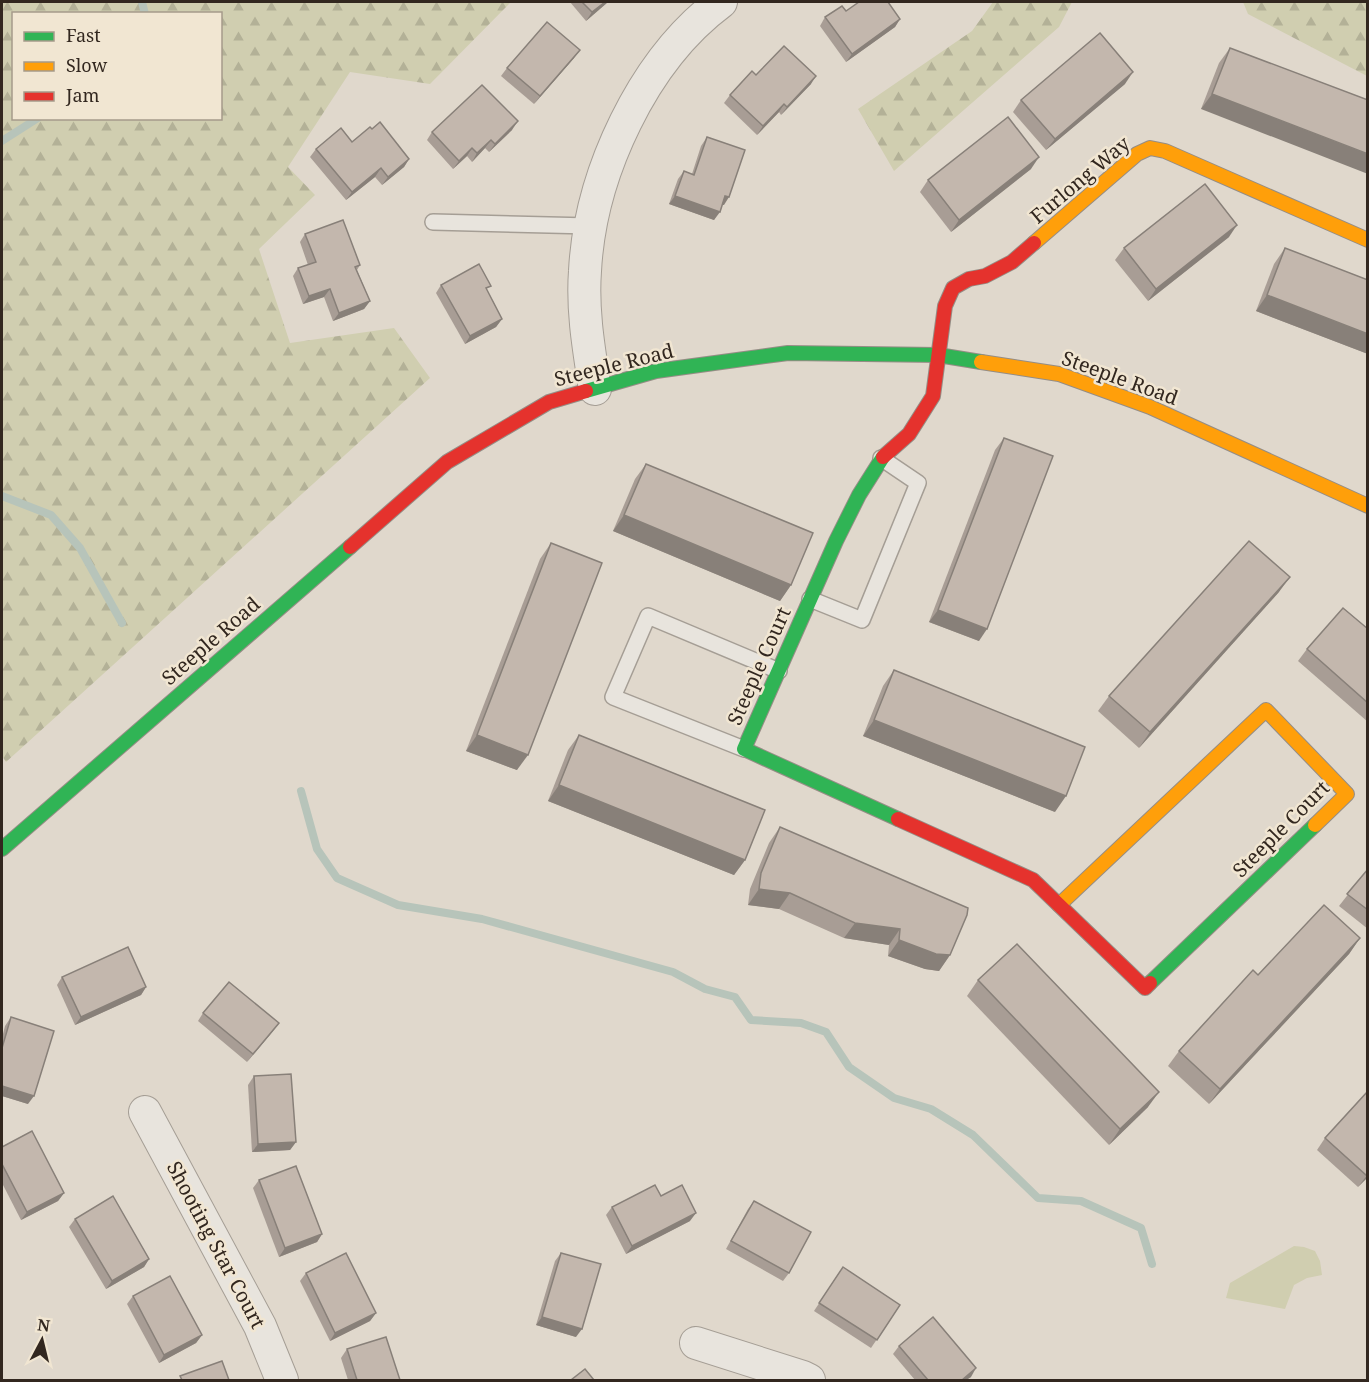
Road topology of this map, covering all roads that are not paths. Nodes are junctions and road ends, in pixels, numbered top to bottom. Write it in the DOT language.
graph roads {
  1 [pos="720,2"];
  2 [pos="433,222"];
  3 [pos="590,226"];
  4 [pos="1368,240"];
  5 [pos="938,355"];
  6 [pos="595,389"];
  7 [pos="881,458"];
  8 [pos="1368,506"];
  9 [pos="810,599"];
  10 [pos="779,670"];
  11 [pos="744,749"];
  12 [pos="2,849"];
  13 [pos="1059,905"];
  14 [pos="145,1112"];
  15 [pos="696,1343"];
  16 [pos="282,1380"];
  17 [pos="809,1380"];
  1 -- 3 [label="street"];
  2 -- 3 [label="lane"];
  3 -- 6 [label="street"];
  4 -- 5 [label="street, Furlong Way"];
  5 -- 6 [label="street, Steeple Road"];
  5 -- 7 [label="street, Steeple Court"];
  5 -- 8 [label="street, Steeple Road"];
  6 -- 12 [label="street, Steeple Road"];
  7 -- 9 [label="street, Steeple Court"];
  7 -- 9 [label="lane"];
  9 -- 10 [label="street, Steeple Court"];
  10 -- 11 [label="street, Steeple Court"];
  10 -- 11 [label="lane"];
  11 -- 13 [label="street, Steeple Court"];
  13 -- 13 [label="street, Steeple Court"];
  14 -- 16 [label="street, Shooting Star Court"];
  15 -- 17 [label="street"];
}
